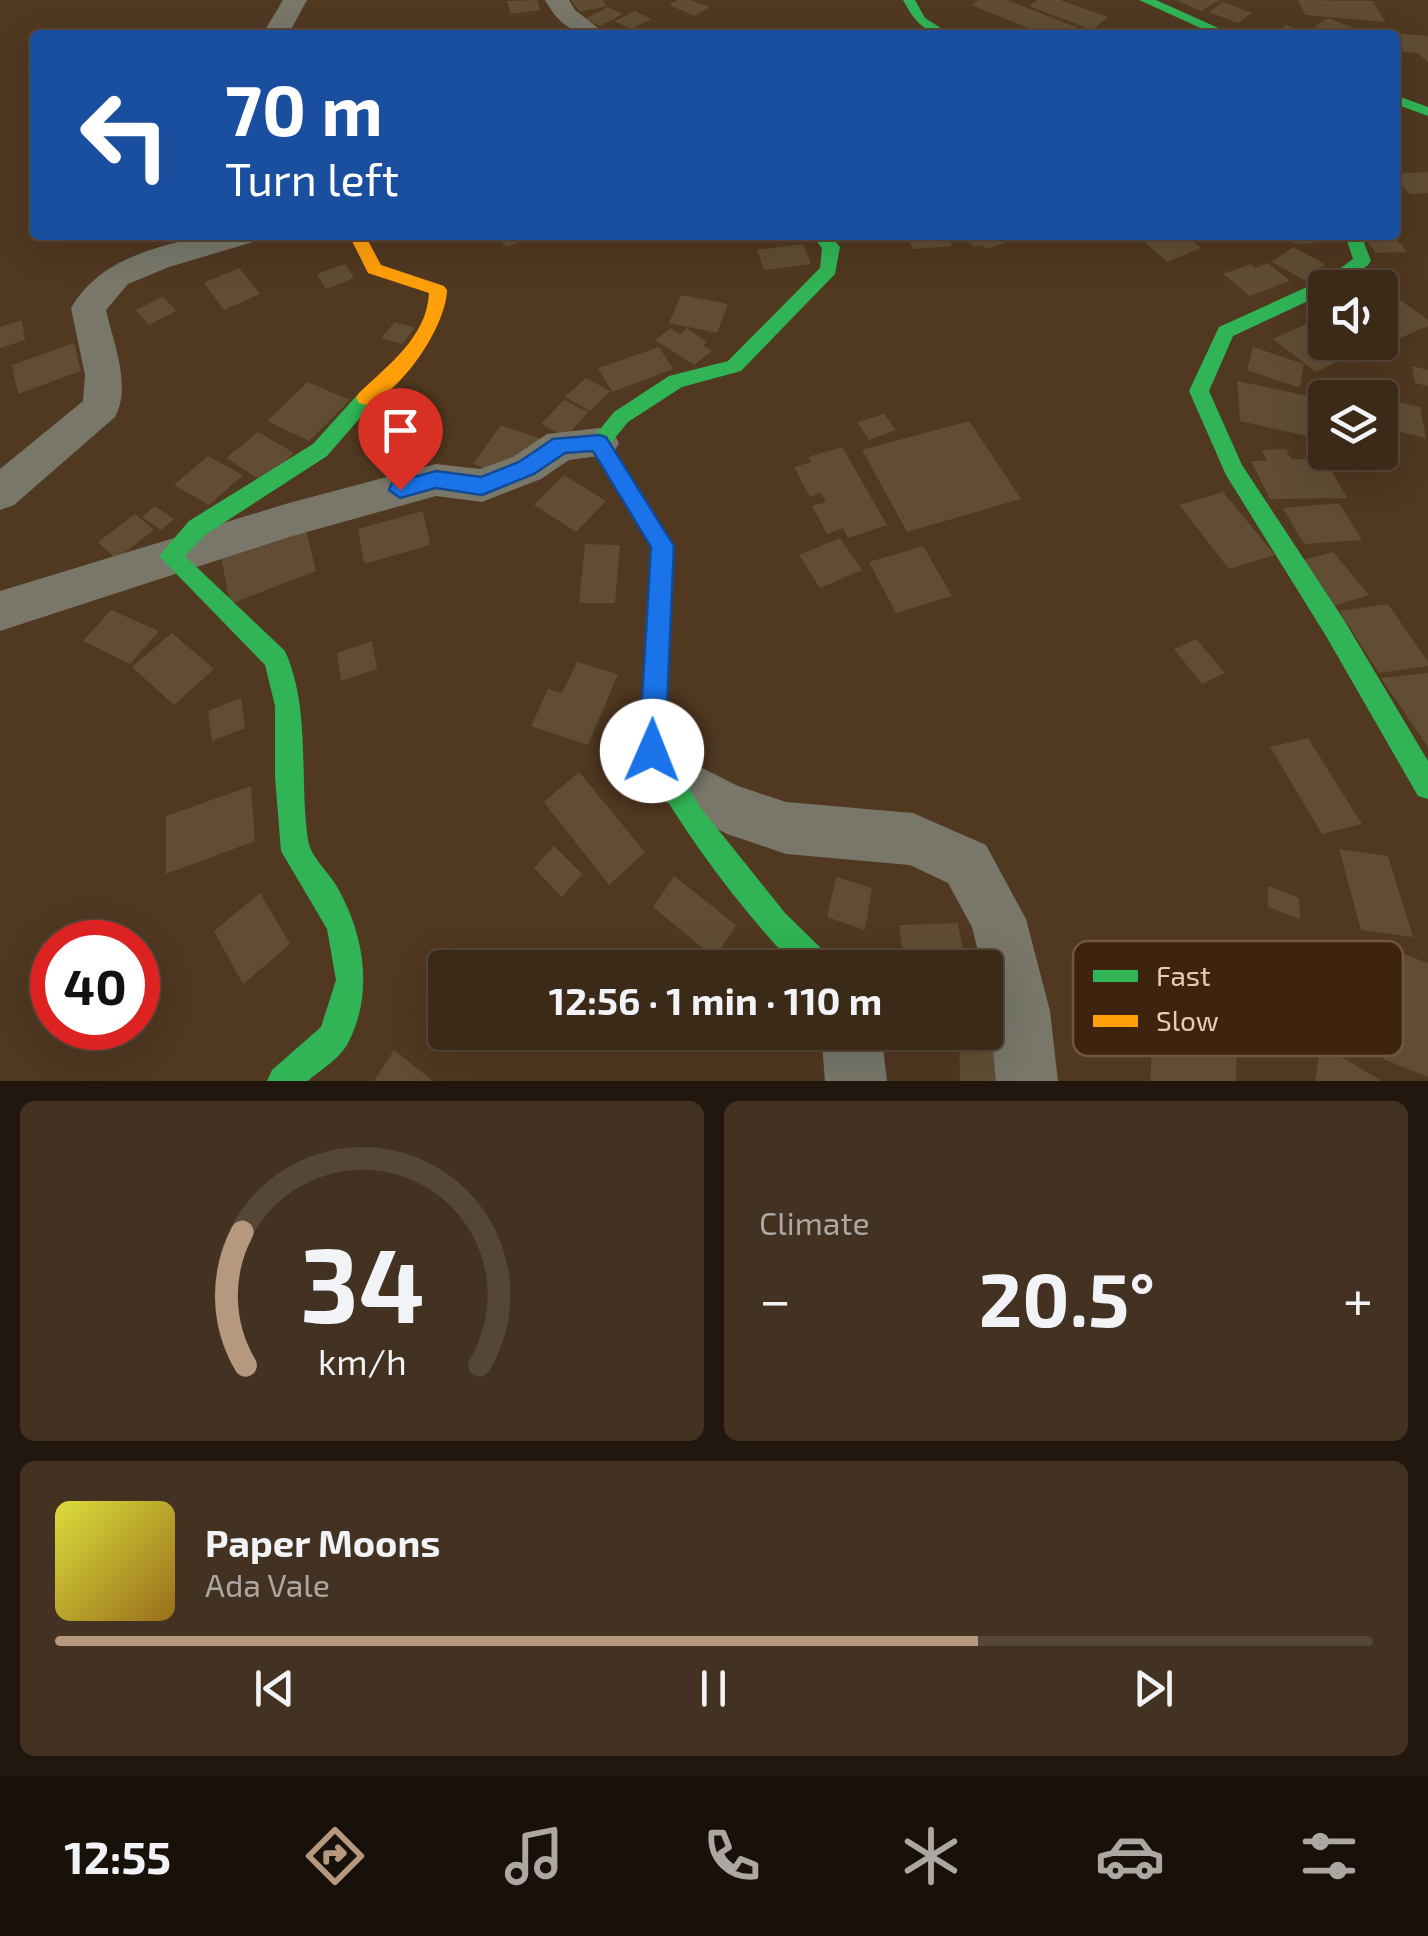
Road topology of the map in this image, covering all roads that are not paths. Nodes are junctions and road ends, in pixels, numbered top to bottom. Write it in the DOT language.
graph roads {
  1 [pos="294,0"];
  2 [pos="557,0"];
  3 [pos="910,0"];
  4 [pos="1145,0"];
  5 [pos="278,30"];
  6 [pos="587,30"];
  7 [pos="937,30"];
  8 [pos="1216,30"];
  9 [pos="1400,101"];
  10 [pos="1428,112"];
  11 [pos="224,240"];
  12 [pos="360,240"];
  13 [pos="825,240"];
  14 [pos="1355,240"];
  15 [pos="599,443"];
  16 [pos="0,493"];
  17 [pos="170,556"];
  18 [pos="0,610"];
  19 [pos="665,774"];
  20 [pos="1428,786"];
  21 [pos="802,950"];
  22 [pos="853,1050"];
  23 [pos="284,1081"];
  24 [pos="856,1081"];
  25 [pos="1028,1081"];
  1 -- 5 [label="street"];
  2 -- 6 [label="street"];
  3 -- 7 [label="main road"];
  4 -- 8 [label="main road"];
  9 -- 10 [label="main road"];
  11 -- 16 [label="street"];
  12 -- 17 [label="main road"];
  13 -- 15 [label="main road"];
  14 -- 20 [label="main road"];
  15 -- 17 [label="street"];
  15 -- 19 [label="main road"];
  17 -- 18 [label="street"];
  17 -- 23 [label="main road"];
  19 -- 21 [label="main road"];
  19 -- 25 [label="street"];
  22 -- 24 [label="street"];
}
